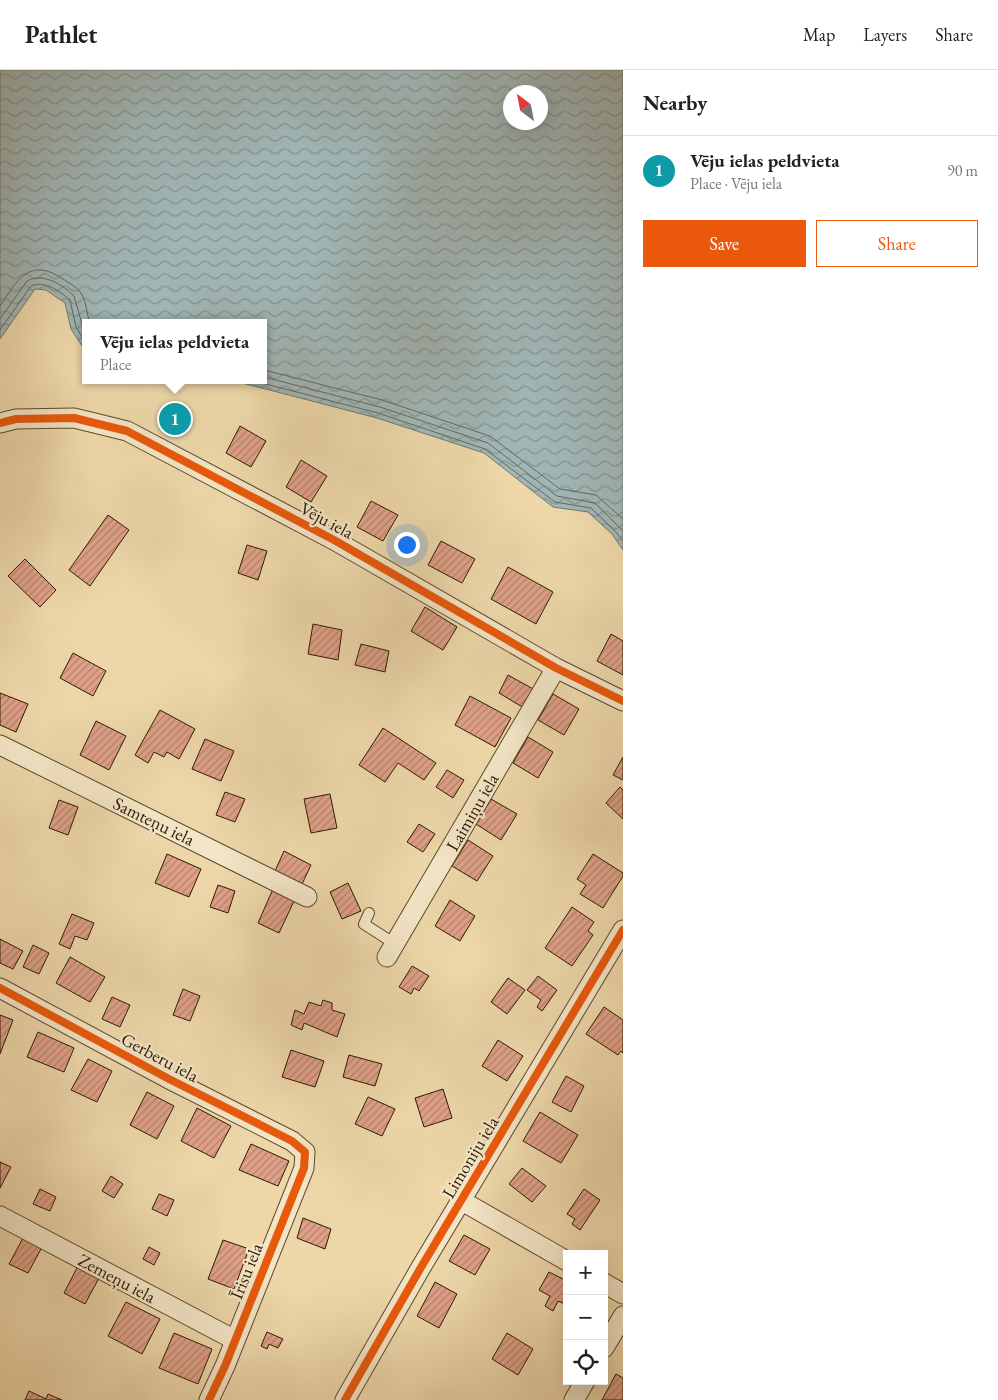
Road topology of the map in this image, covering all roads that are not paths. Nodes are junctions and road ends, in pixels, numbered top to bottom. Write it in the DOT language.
graph roads {
  1 [pos="0,423"];
  2 [pos="556,668"];
  3 [pos="623,701"];
  4 [pos="0,745"];
  5 [pos="308,896"];
  6 [pos="369,913"];
  7 [pos="623,930"];
  8 [pos="391,951"];
  9 [pos="0,988"];
  10 [pos="305,1152"];
  11 [pos="462,1201"];
  12 [pos="0,1216"];
  13 [pos="563,1259"];
  14 [pos="608,1285"];
  15 [pos="623,1294"];
  16 [pos="623,1316"];
  17 [pos="234,1340"];
  18 [pos="608,1341"];
  19 [pos="583,1385"];
  20 [pos="209,1400"];
  21 [pos="345,1400"];
  22 [pos="574,1400"];
  1 -- 2 [label="street, Vēju iela"];
  2 -- 3 [label="street, Vēju iela"];
  2 -- 8 [label="street, Laimiņu iela"];
  4 -- 5 [label="street, Samteņu iela"];
  6 -- 8 [label="lane"];
  7 -- 11 [label="street, Limoniju iela"];
  9 -- 10 [label="street, Gerberu iela"];
  10 -- 17 [label="street, Īrisu iela"];
  11 -- 13 [label="street"];
  11 -- 21 [label="street, Limoniju iela"];
  12 -- 17 [label="street, Zemeņu iela"];
  14 -- 15 [label="street"];
  16 -- 18 [label="street"];
  17 -- 20 [label="street, Īrisu iela"];
  19 -- 22 [label="street"];
}
